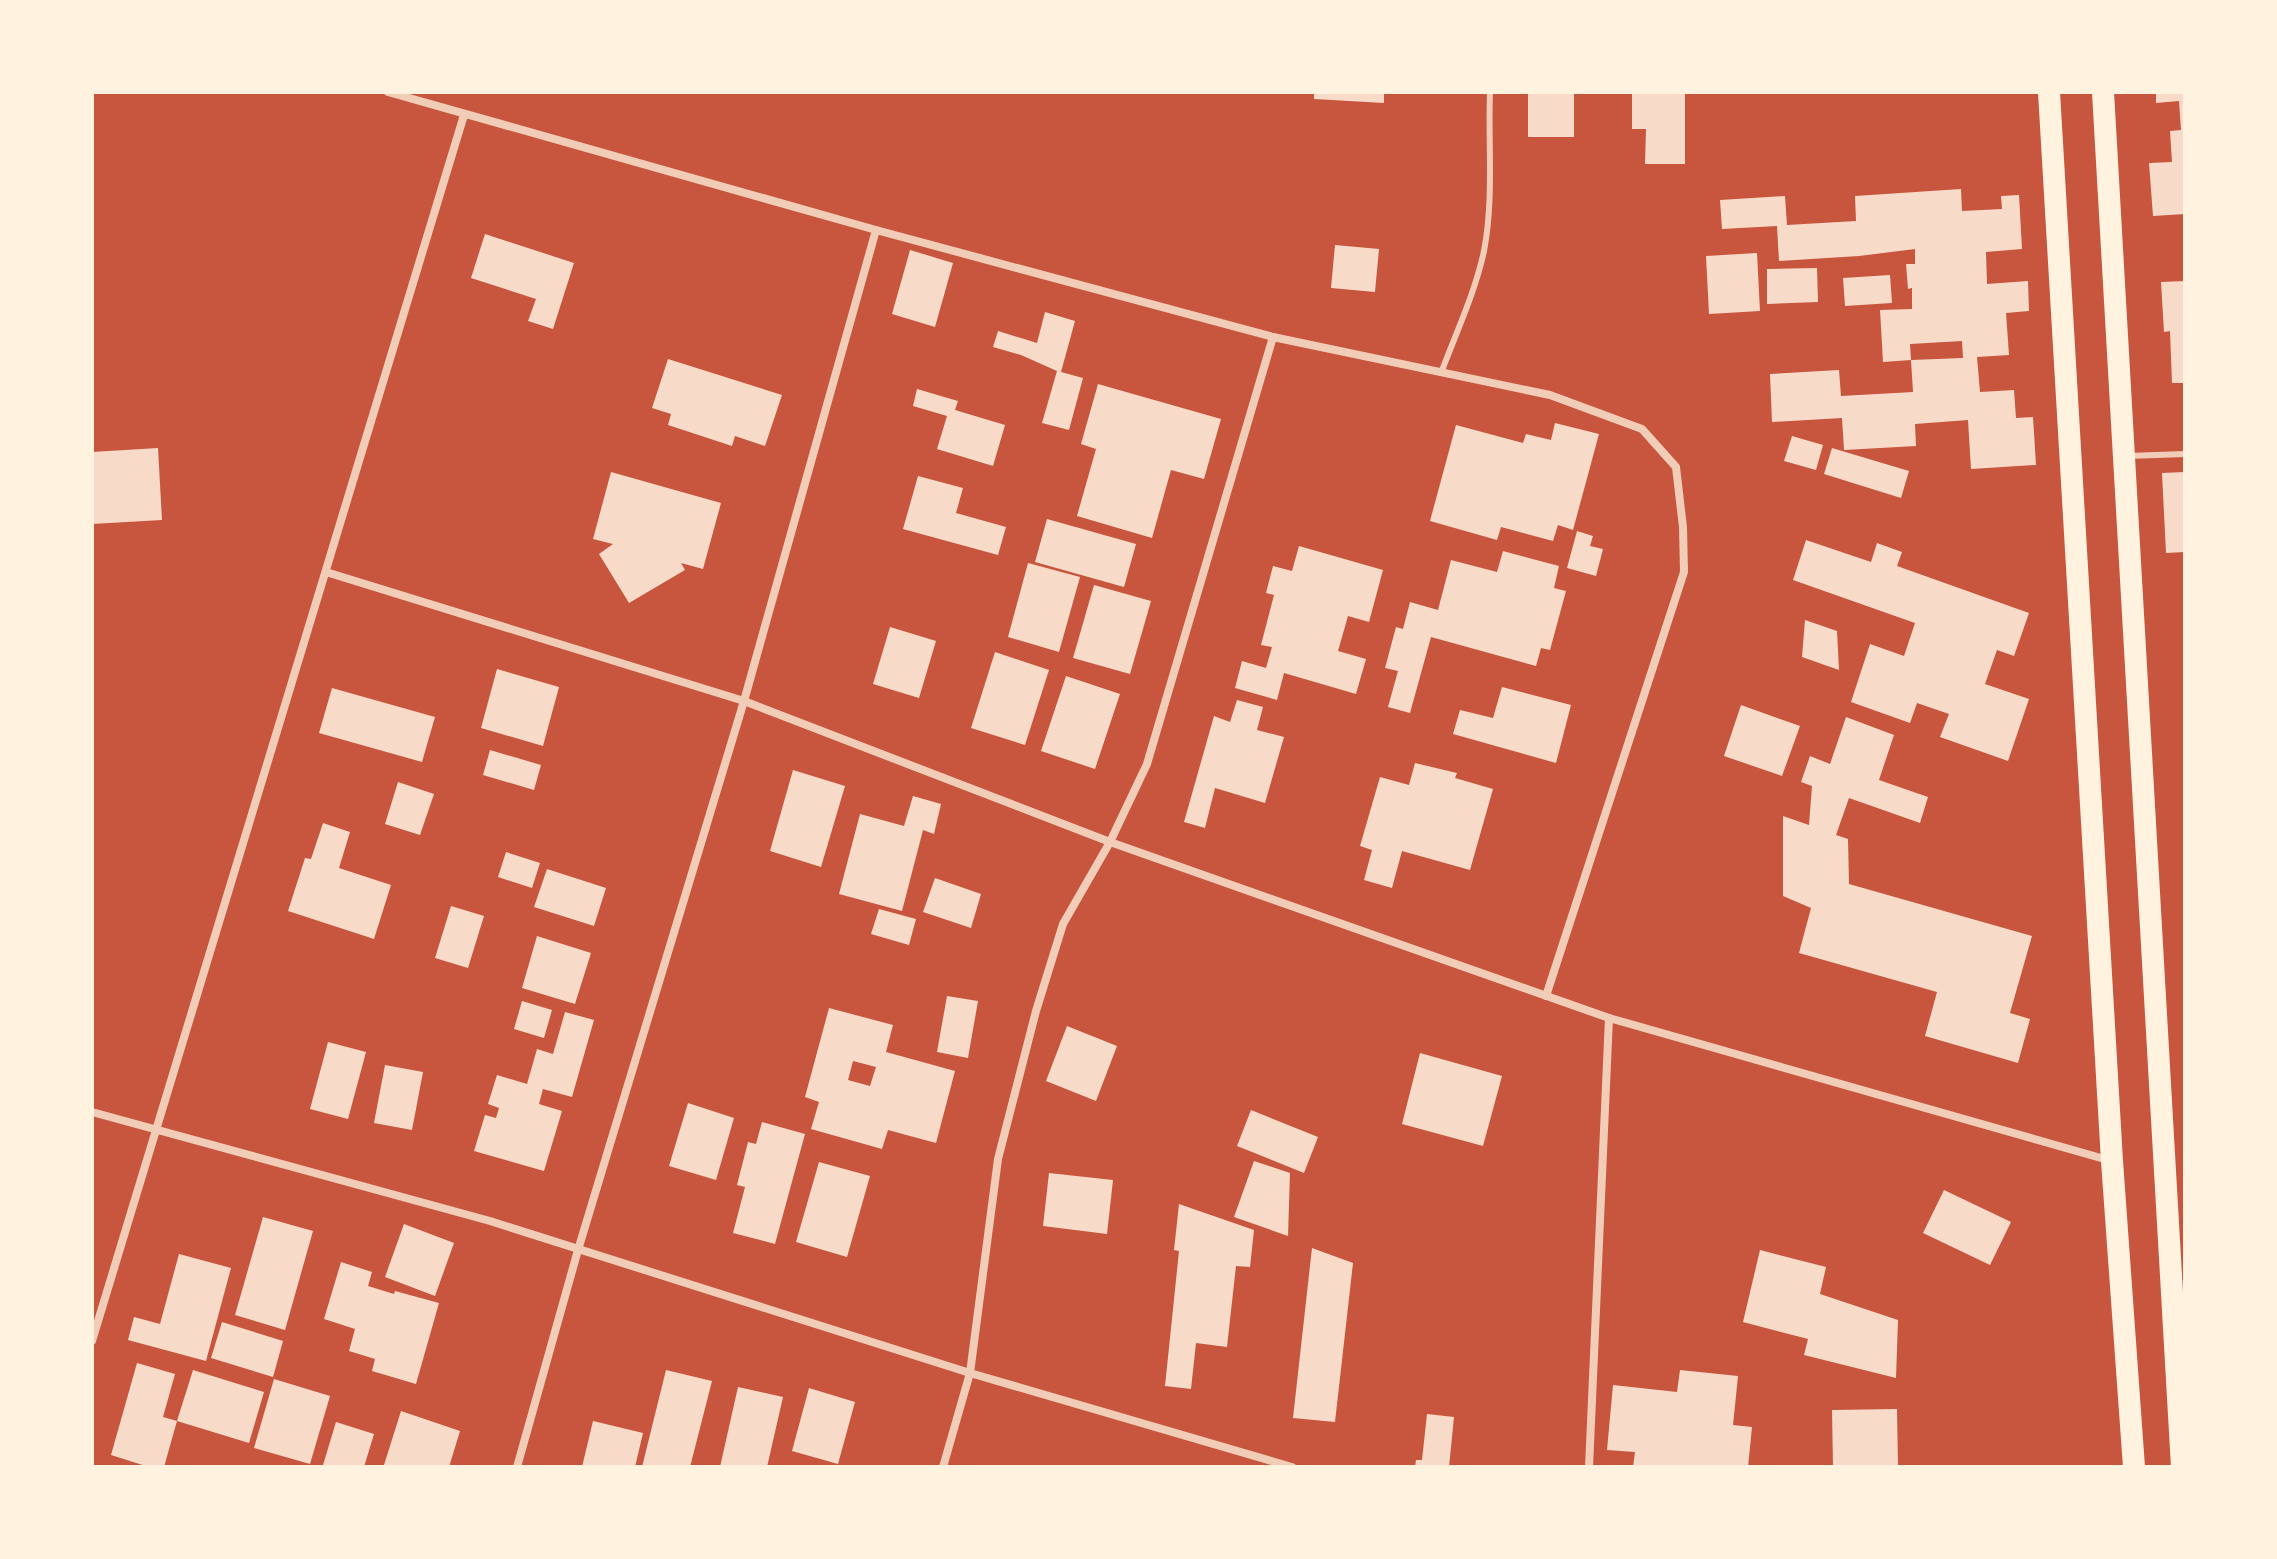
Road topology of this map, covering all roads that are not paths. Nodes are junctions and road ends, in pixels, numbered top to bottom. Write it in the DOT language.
graph roads {
  1 [pos="388,92"];
  2 [pos="1490,92"];
  3 [pos="2049,92"];
  4 [pos="2103,92"];
  5 [pos="464,115"];
  6 [pos="876,230"];
  7 [pos="1273,337"];
  8 [pos="1441,373"];
  9 [pos="2185,454"];
  10 [pos="2124,456"];
  11 [pos="326,572"];
  12 [pos="744,701"];
  13 [pos="1110,842"];
  14 [pos="1546,996"];
  15 [pos="1609,1018"];
  16 [pos="92,1112"];
  17 [pos="155,1129"];
  18 [pos="2112,1161"];
  19 [pos="578,1250"];
  20 [pos="92,1341"];
  21 [pos="970,1373"];
  22 [pos="517,1467"];
  23 [pos="943,1467"];
  24 [pos="1292,1467"];
  25 [pos="1589,1467"];
  26 [pos="2134,1467"];
  27 [pos="2182,1467"];
  1 -- 5 [label="street"];
  2 -- 8 [label="lane"];
  3 -- 18 [label="highway"];
  4 -- 10 [label="highway"];
  5 -- 6 [label="street"];
  5 -- 11 [label="street"];
  6 -- 7 [label="street"];
  6 -- 12 [label="street"];
  7 -- 8 [label="street"];
  7 -- 13 [label="street"];
  8 -- 14 [label="street"];
  9 -- 10 [label="lane"];
  10 -- 27 [label="highway"];
  11 -- 12 [label="street"];
  11 -- 17 [label="street"];
  12 -- 13 [label="street"];
  12 -- 19 [label="street"];
  13 -- 14 [label="street"];
  13 -- 21 [label="street"];
  14 -- 15 [label="street"];
  15 -- 18 [label="street"];
  15 -- 25 [label="street"];
  16 -- 17 [label="street"];
  17 -- 19 [label="street"];
  17 -- 20 [label="street"];
  18 -- 26 [label="highway"];
  19 -- 21 [label="street"];
  19 -- 22 [label="street"];
  21 -- 23 [label="street"];
  21 -- 24 [label="street"];
}
